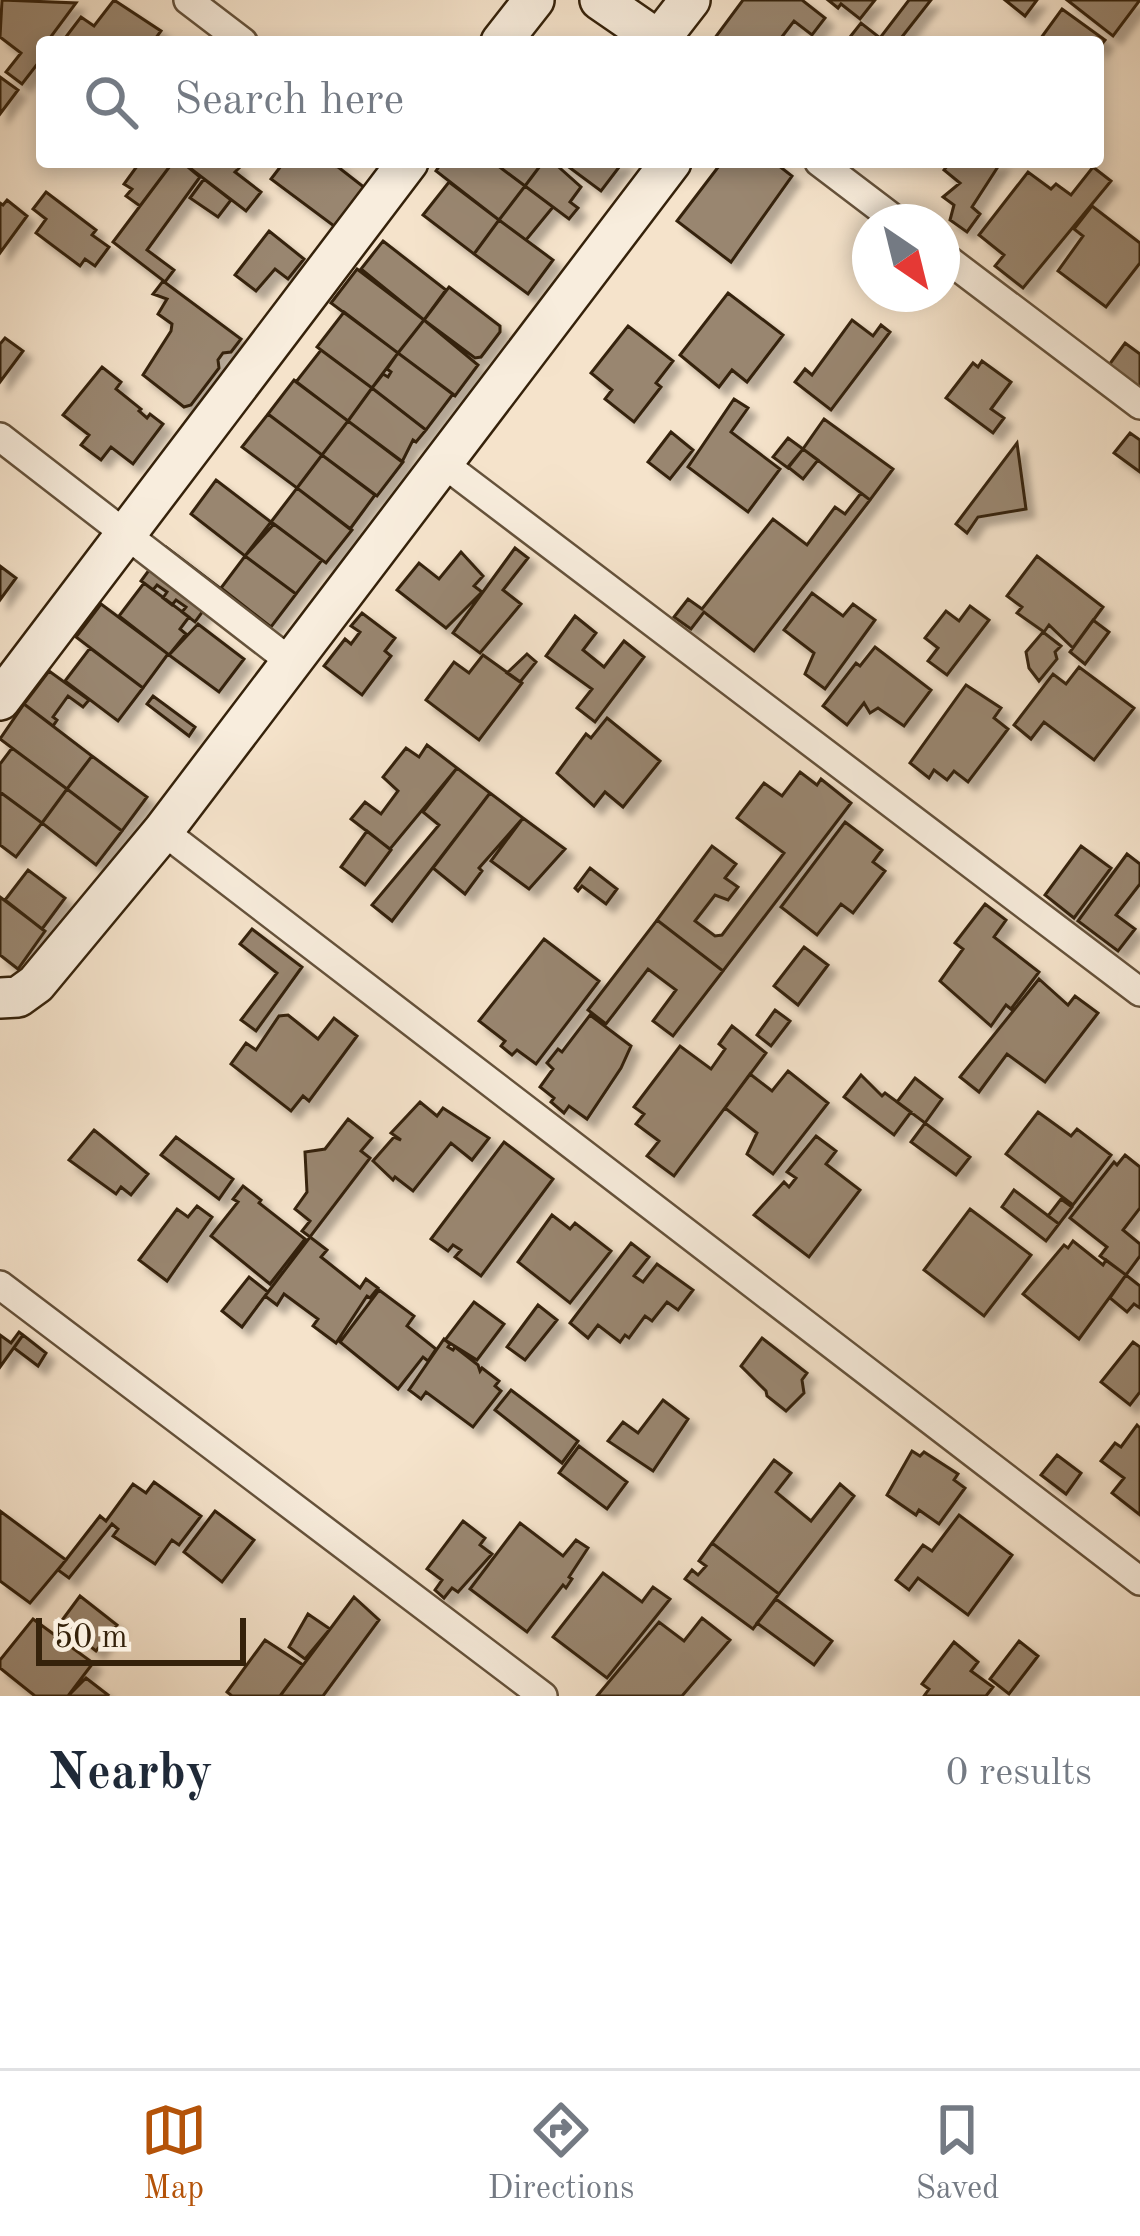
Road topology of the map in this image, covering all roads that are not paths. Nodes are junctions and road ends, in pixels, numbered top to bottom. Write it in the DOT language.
graph roads {
  1 [pos="188,0"];
  2 [pos="534,0"];
  3 [pos="690,0"];
  4 [pos="619,4"];
  5 [pos="235,36"];
  6 [pos="506,36"];
  7 [pos="654,36"];
  8 [pos="664,36"];
  9 [pos="401,168"];
  10 [pos="666,168"];
  11 [pos="827,168"];
  12 [pos="874,204"];
  13 [pos="960,269"];
  14 [pos="1140,405"];
  15 [pos="0,437"];
  16 [pos="444,464"];
  17 [pos="125,532"];
  18 [pos="291,662"];
  19 [pos="0,700"];
  20 [pos="163,831"];
  21 [pos="1140,992"];
  22 [pos="0,998"];
  23 [pos="0,1286"];
  24 [pos="1140,1581"];
  25 [pos="543,1696"];
  1 -- 5 [label="street"];
  2 -- 6 [label="street"];
  3 -- 8 [label="street"];
  4 -- 7 [label="street"];
  9 -- 17 [label="street"];
  10 -- 16 [label="street"];
  11 -- 12 [label="street"];
  13 -- 14 [label="street"];
  15 -- 17 [label="street"];
  16 -- 18 [label="street"];
  16 -- 21 [label="street"];
  17 -- 18 [label="street"];
  17 -- 19 [label="street"];
  18 -- 20 [label="street"];
  20 -- 22 [label="street"];
  20 -- 24 [label="street"];
  23 -- 25 [label="street"];
}
